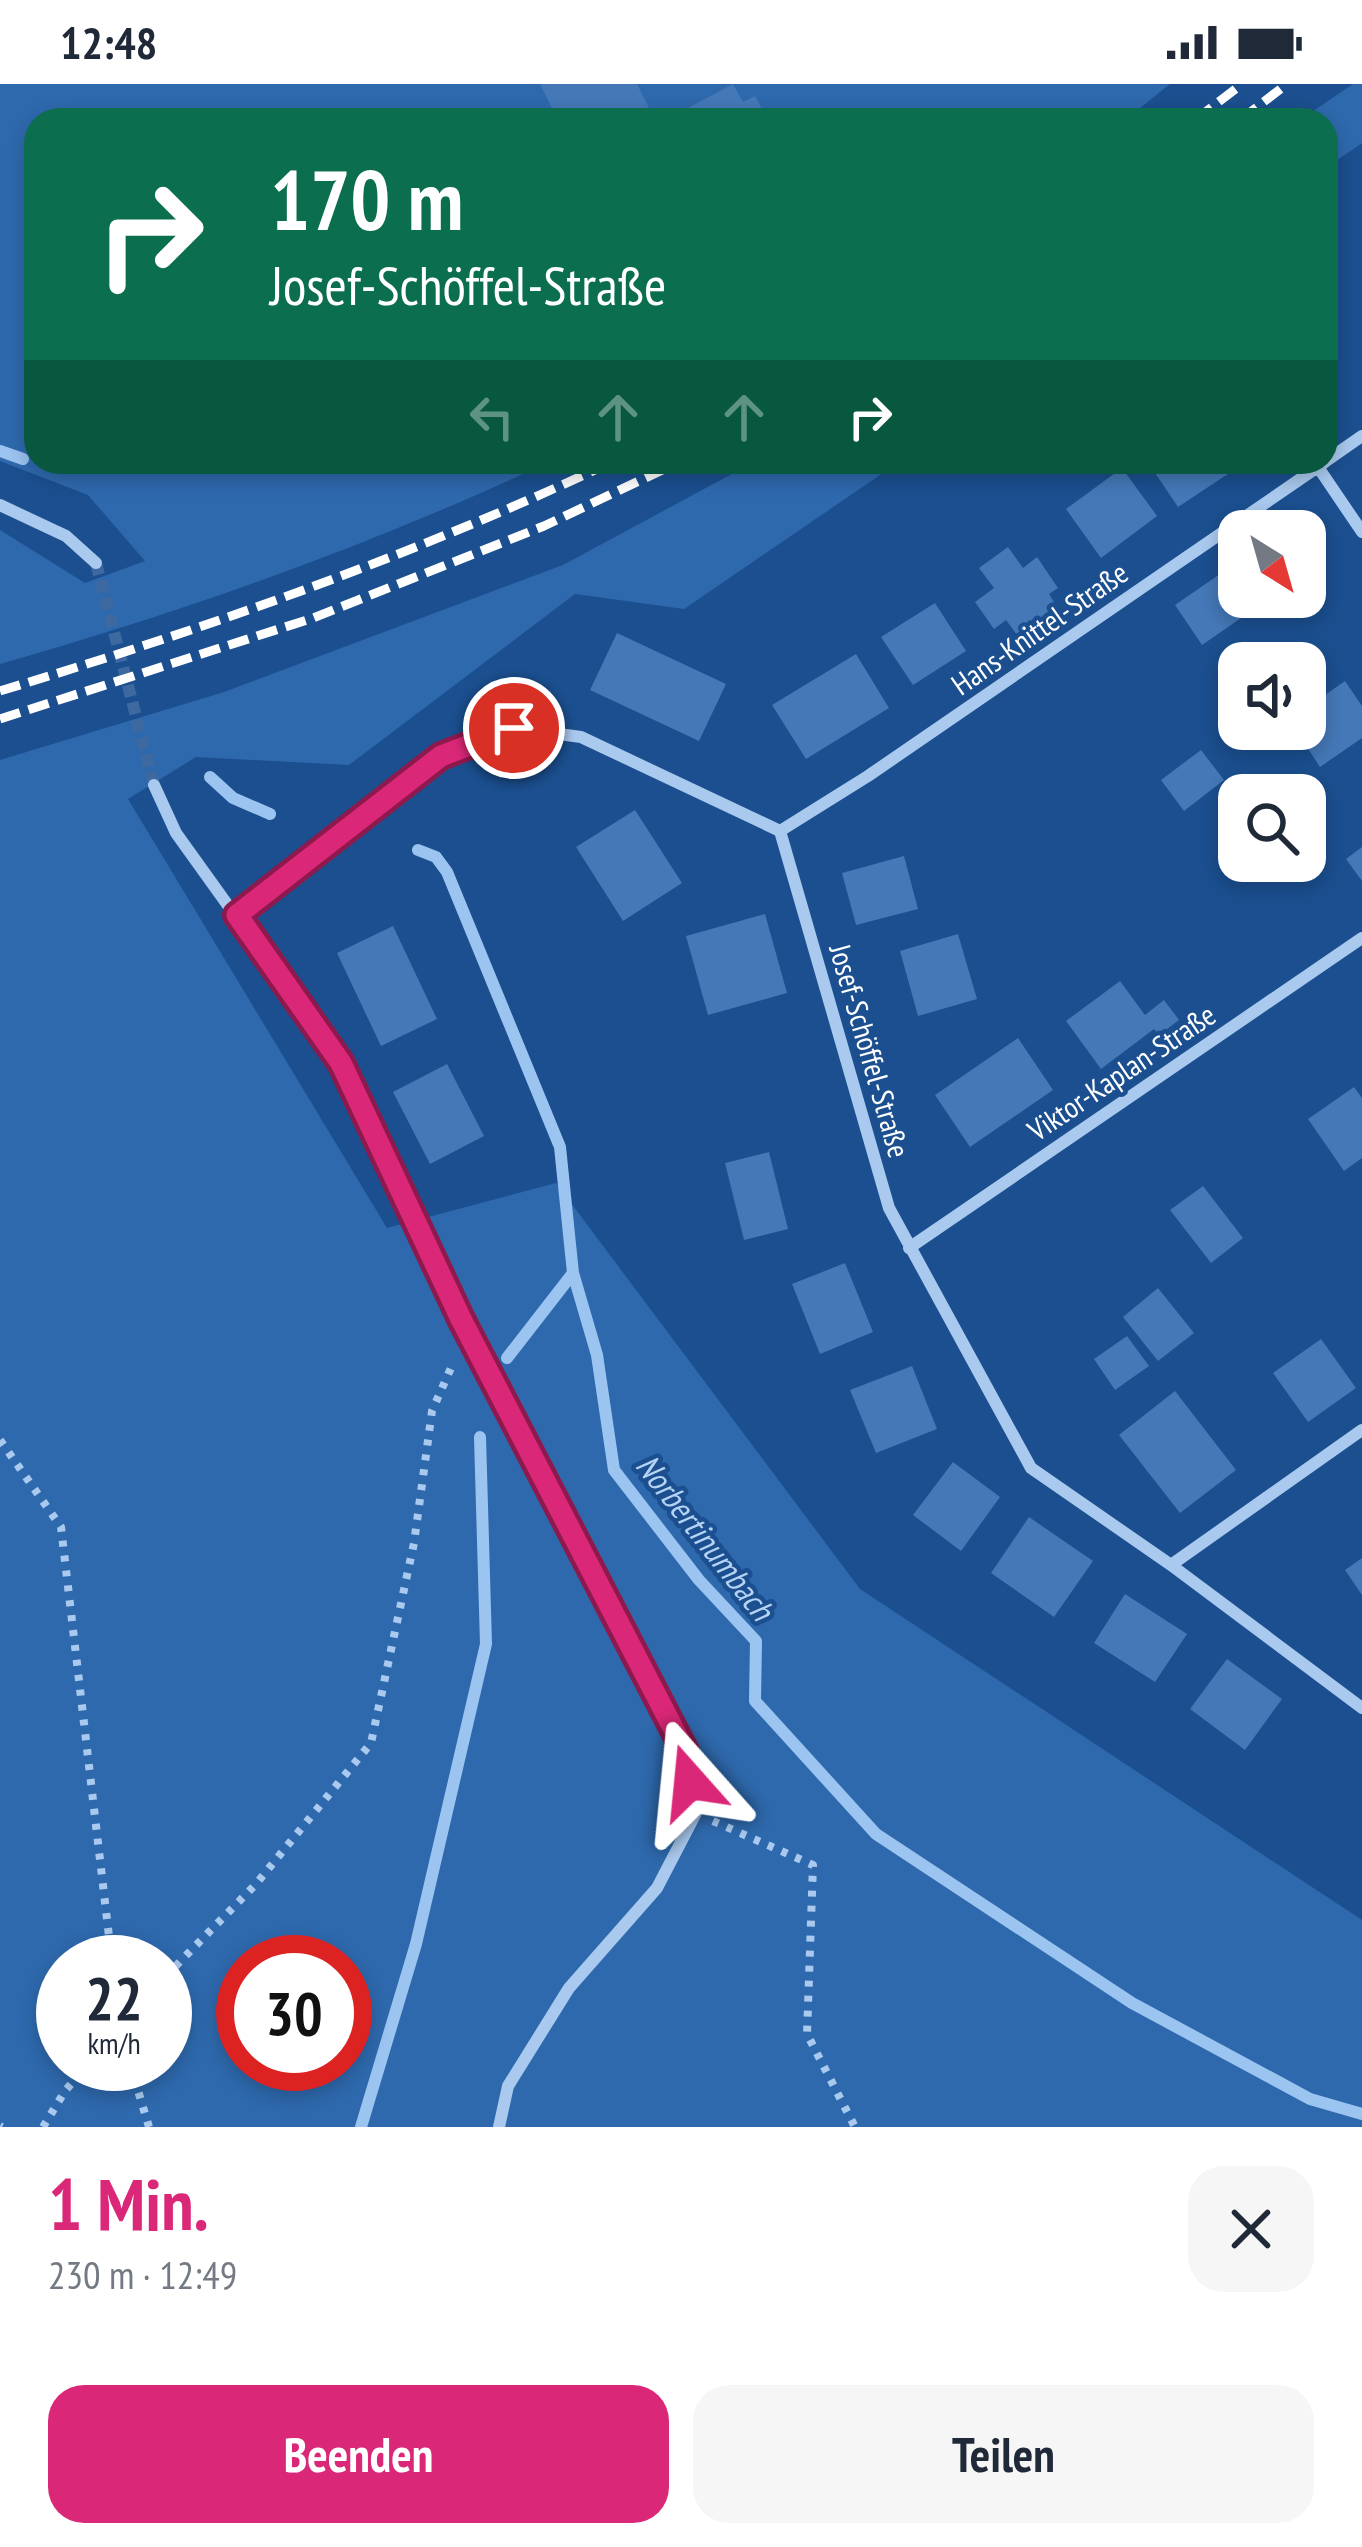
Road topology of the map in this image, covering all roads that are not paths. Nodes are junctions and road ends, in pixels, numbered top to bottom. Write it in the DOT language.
graph roads {
  1 [pos="1308,474"];
  2 [pos="1329,474"];
  3 [pos="0,505"];
  4 [pos="1362,532"];
  5 [pos="96,563"];
  6 [pos="154,784"];
  7 [pos="780,831"];
  8 [pos="237,915"];
  9 [pos="1362,938"];
  10 [pos="909,1247"];
  11 [pos="1362,1430"];
  12 [pos="1171,1565"];
  13 [pos="1362,1708"];
  14 [pos="499,2127"];
  1 -- 7 [label="street, Hans-Knittel-Straße"];
  2 -- 4 [label="street"];
  3 -- 5 [label="street"];
  6 -- 8 [label="street"];
  7 -- 8 [label="street"];
  7 -- 10 [label="street, Josef-Schöffel-Straße"];
  8 -- 14 [label="street"];
  9 -- 10 [label="street, Viktor-Kaplan-Straße"];
  10 -- 12 [label="street, Josef-Schöffel-Straße"];
  11 -- 12 [label="street"];
  12 -- 13 [label="street, Josef-Schöffel-Straße"];
}
